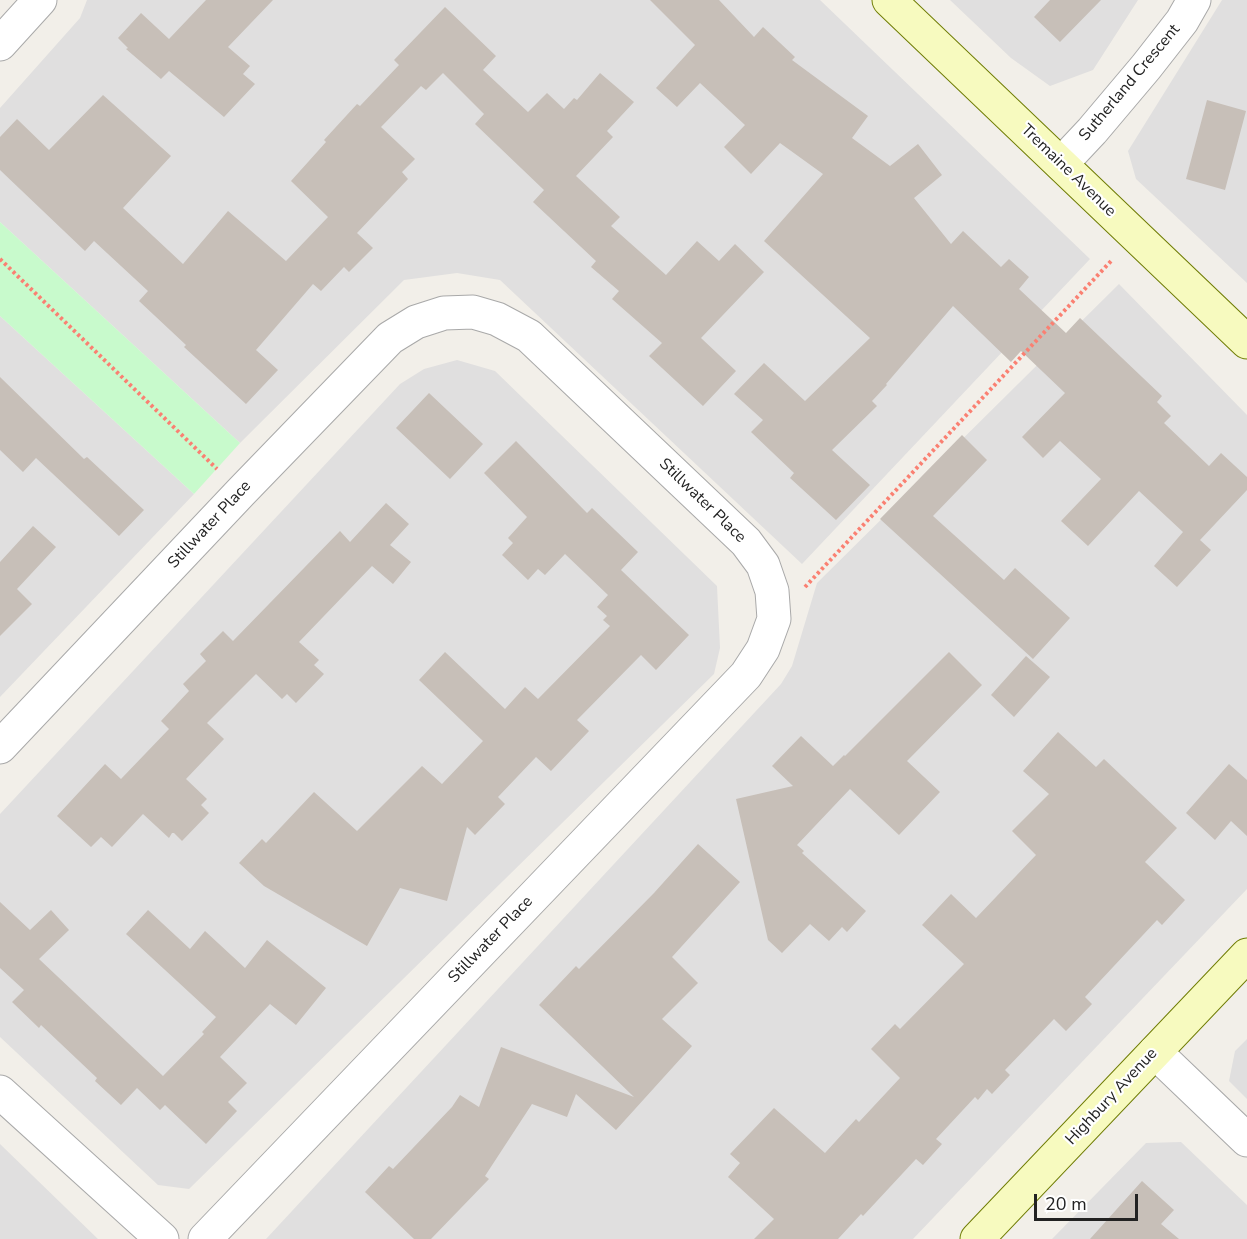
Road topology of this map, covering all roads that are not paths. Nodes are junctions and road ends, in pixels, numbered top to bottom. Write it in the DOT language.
graph roads {
  1 [pos="40,0"];
  2 [pos="889,0"];
  3 [pos="1194,0"];
  4 [pos="0,44"];
  5 [pos="1061,164"];
  6 [pos="1247,342"];
  7 [pos="0,747"];
  8 [pos="1247,955"];
  9 [pos="1155,1052"];
  10 [pos="0,1092"];
  11 [pos="1247,1140"];
  12 [pos="162,1239"];
  13 [pos="204,1239"];
  14 [pos="977,1239"];
  1 -- 4 [label="street"];
  2 -- 5 [label="main road, Tremaine Avenue"];
  3 -- 5 [label="street, Sutherland Crescent"];
  5 -- 6 [label="main road, Tremaine Avenue"];
  7 -- 13 [label="street, Stillwater Place"];
  8 -- 9 [label="main road, Highbury Avenue"];
  9 -- 11 [label="street"];
  9 -- 14 [label="main road, Highbury Avenue"];
  10 -- 12 [label="street"];
}
